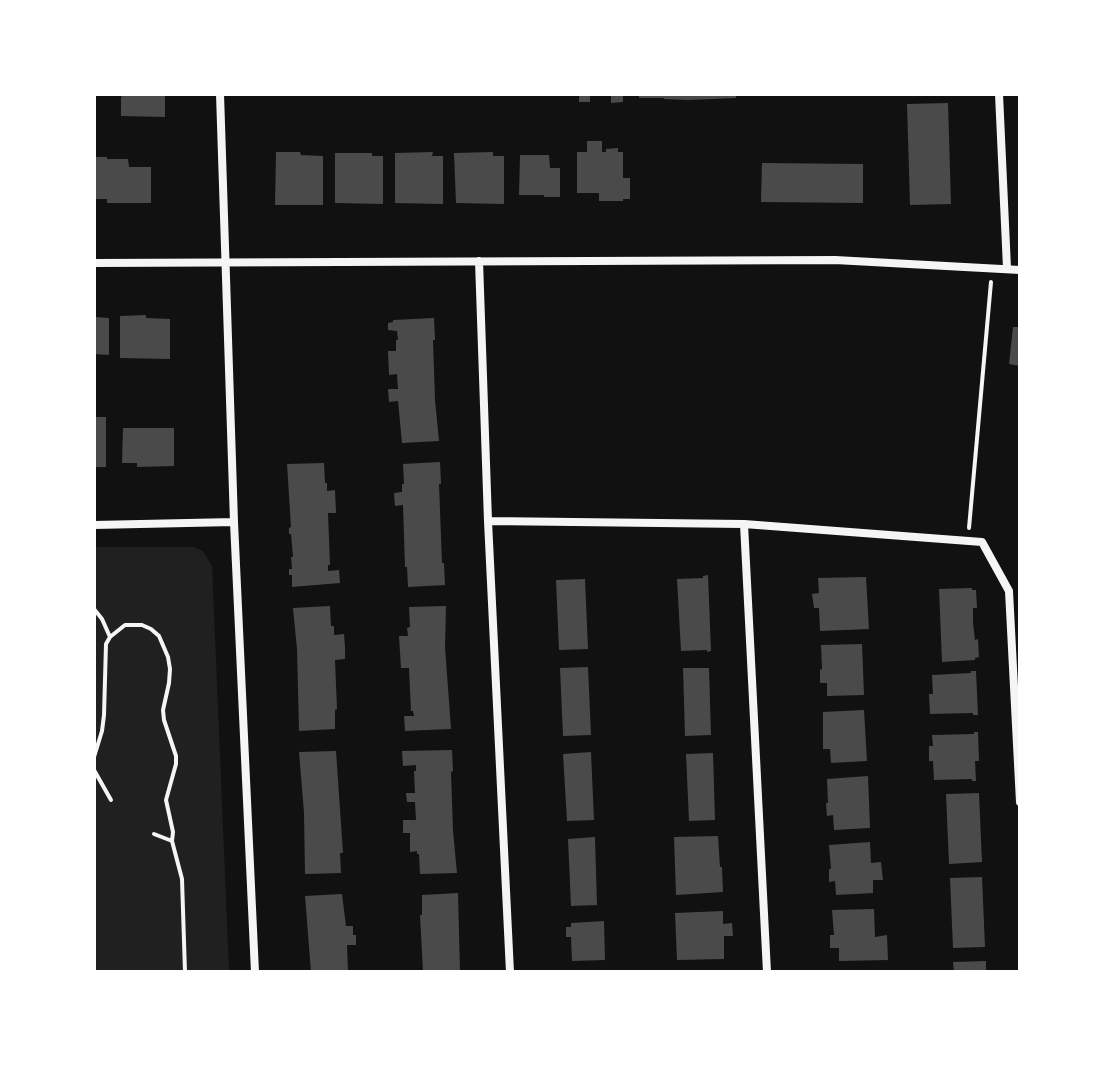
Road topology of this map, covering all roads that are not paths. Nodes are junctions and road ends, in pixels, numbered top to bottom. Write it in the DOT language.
graph roads {
  1 [pos="220,94"];
  2 [pos="999,94"];
  3 [pos="225,261"];
  4 [pos="479,261"];
  5 [pos="94,263"];
  6 [pos="1007,268"];
  7 [pos="1020,270"];
  8 [pos="488,521"];
  9 [pos="234,522"];
  10 [pos="744,524"];
  11 [pos="94,525"];
  12 [pos="1020,802"];
  13 [pos="255,972"];
  14 [pos="510,972"];
  15 [pos="767,972"];
  1 -- 3 [label="street"];
  2 -- 6 [label="street"];
  3 -- 4 [label="street"];
  3 -- 5 [label="street"];
  3 -- 9 [label="street"];
  4 -- 6 [label="street"];
  4 -- 8 [label="street"];
  6 -- 7 [label="street"];
  8 -- 10 [label="street"];
  8 -- 14 [label="street"];
  9 -- 11 [label="street"];
  9 -- 13 [label="street"];
  10 -- 12 [label="street"];
  10 -- 15 [label="street"];
}
